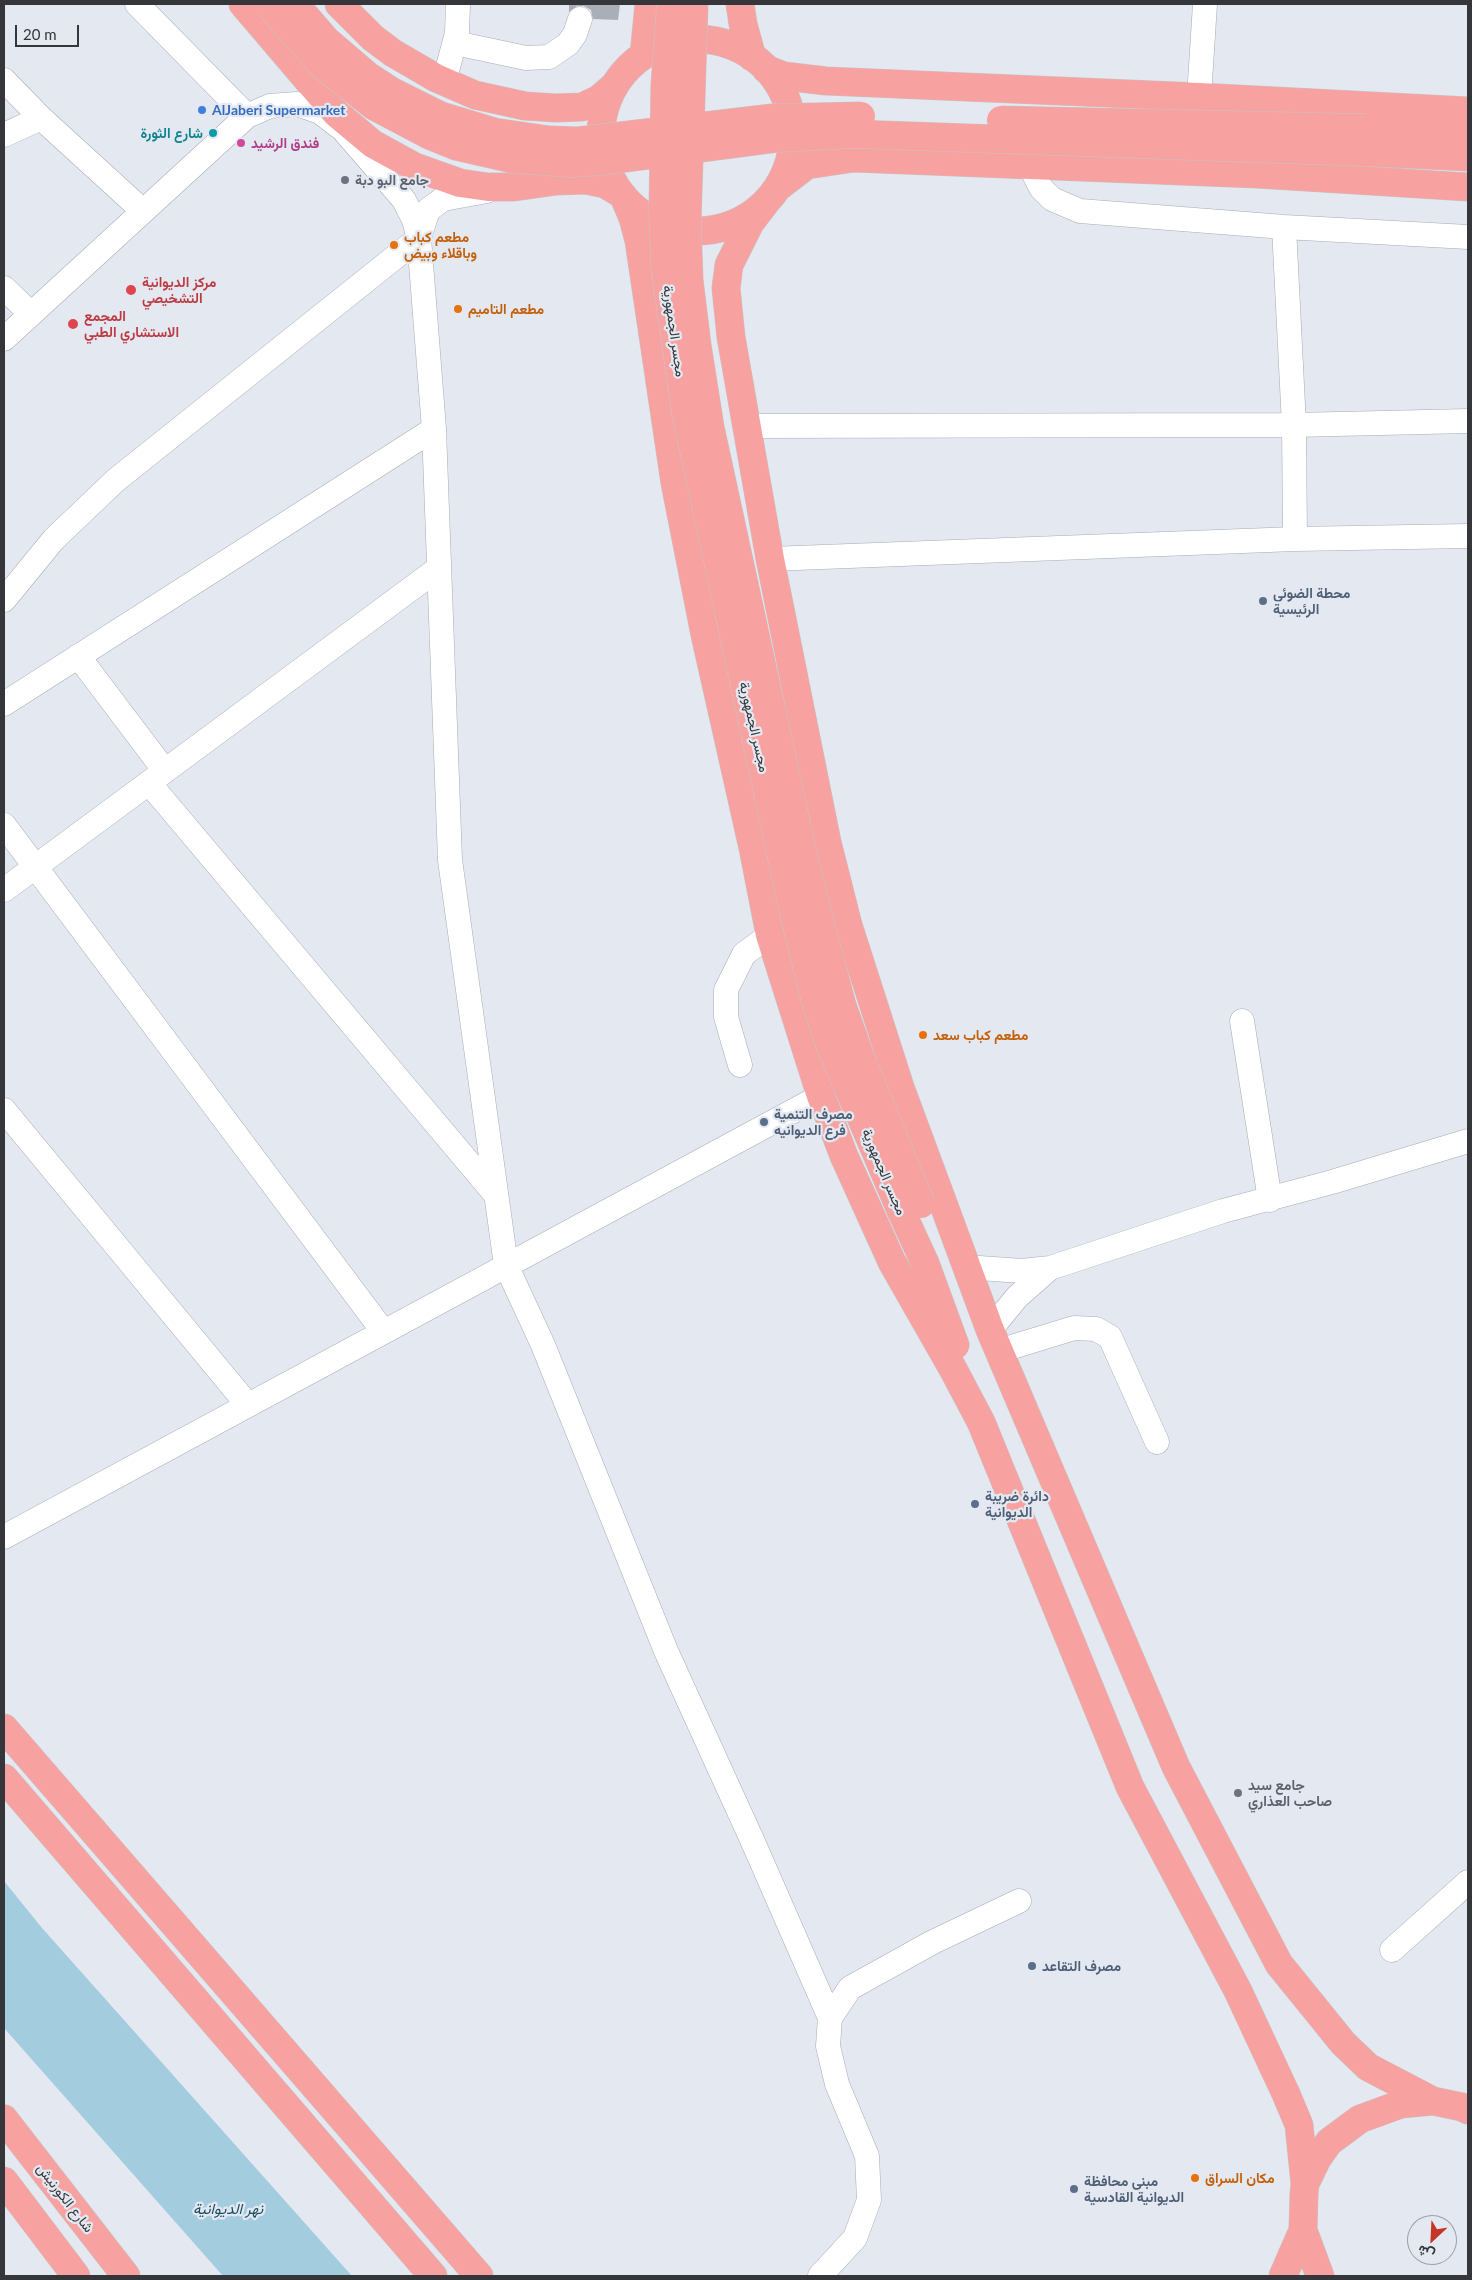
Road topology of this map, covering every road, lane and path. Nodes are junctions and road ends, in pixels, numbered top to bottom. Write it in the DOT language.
graph roads {
  1 [pos="137,4"];
  2 [pos="243,4"];
  3 [pos="268,4"];
  4 [pos="295,4"];
  5 [pos="338,4"];
  6 [pos="458,4"];
  7 [pos="649,4"];
  8 [pos="671,4"];
  9 [pos="694,4"];
  10 [pos="740,4"];
  11 [pos="1204,4"];
  12 [pos="580,19"];
  13 [pos="455,43"];
  14 [pos="644,55"];
  15 [pos="759,63"];
  16 [pos="4,80"];
  17 [pos="444,82"];
  18 [pos="614,86"];
  19 [pos="320,96"];
  20 [pos="1199,96"];
  21 [pos="1468,111"];
  22 [pos="247,116"];
  23 [pos="41,118"];
  24 [pos="341,128"];
  25 [pos="1468,132"];
  26 [pos="4,135"];
  27 [pos="1364,140"];
  28 [pos="373,144"];
  29 [pos="1468,157"];
  30 [pos="1030,166"];
  31 [pos="514,187"];
  32 [pos="1468,187"];
  33 [pos="622,195"];
  34 [pos="772,195"];
  35 [pos="143,210"];
  36 [pos="1284,227"];
  37 [pos="1468,237"];
  38 [pos="419,238"];
  39 [pos="4,288"];
  40 [pos="31,314"];
  41 [pos="4,339"];
  42 [pos="1468,421"];
  43 [pos="1294,425"];
  44 [pos="745,426"];
  45 [pos="434,429"];
  46 [pos="1468,536"];
  47 [pos="1295,540"];
  48 [pos="770,559"];
  49 [pos="439,568"];
  50 [pos="4,600"];
  51 [pos="78,656"];
  52 [pos="4,704"];
  53 [pos="157,777"];
  54 [pos="4,825"];
  55 [pos="34,868"];
  56 [pos="4,890"];
  57 [pos="770,935"];
  58 [pos="1242,1021"];
  59 [pos="740,1065"];
  60 [pos="821,1096"];
  61 [pos="4,1110"];
  62 [pos="1468,1141"];
  63 [pos="496,1196"];
  64 [pos="1270,1200"];
  65 [pos="911,1208"];
  66 [pos="506,1265"];
  67 [pos="965,1267"];
  68 [pos="1050,1268"];
  69 [pos="383,1331"];
  70 [pos="998,1348"];
  71 [pos="247,1404"];
  72 [pos="981,1422"];
  73 [pos="1157,1442"];
  74 [pos="4,1537"];
  75 [pos="4,1728"];
  76 [pos="4,1778"];
  77 [pos="1468,1882"];
  78 [pos="1019,1901"];
  79 [pos="1392,1950"];
  80 [pos="830,2018"];
  81 [pos="1432,2101"];
  82 [pos="1466,2108"];
  83 [pos="4,2119"];
  84 [pos="4,2181"];
  85 [pos="1305,2184"];
  86 [pos="1303,2230"];
  87 [pos="76,2276"];
  88 [pos="126,2276"];
  89 [pos="433,2276"];
  90 [pos="479,2276"];
  91 [pos="820,2276"];
  92 [pos="1282,2276"];
  93 [pos="1320,2276"];
  1 -- 22 [label="street"];
  2 -- 19 [label="main road"];
  3 -- 27 [label="main road, bridge"];
  4 -- 27 [label="main road, bridge"];
  5 -- 17 [label="main road"];
  6 -- 13 [label="street"];
  7 -- 14 [label="main road"];
  8 -- 65 [label="main road, مجسر الجمهورية, bridge"];
  9 -- 65 [label="main road, مجسر الجمهورية, bridge"];
  10 -- 15 [label="main road"];
  11 -- 20 [label="street"];
  12 -- 13 [label="street"];
  13 -- 17 [label="street"];
  14 -- 15 [label="main road"];
  14 -- 18 [label="main road"];
  15 -- 20 [label="main road"];
  15 -- 34 [label="main road"];
  16 -- 23 [label="street"];
  17 -- 18 [label="main road"];
  18 -- 33 [label="main road"];
  19 -- 24 [label="street"];
  19 -- 28 [label="main road"];
  20 -- 21 [label="main road"];
  22 -- 24 [label="street"];
  22 -- 35 [label="street"];
  23 -- 26 [label="street"];
  23 -- 35 [label="street"];
  24 -- 28 [label="street"];
  24 -- 38 [label="street"];
  25 -- 27 [label="main road"];
  27 -- 29 [label="main road"];
  28 -- 31 [label="main road"];
  30 -- 32 [label="main road"];
  30 -- 34 [label="main road"];
  30 -- 36 [label="street"];
  31 -- 33 [label="main road"];
  31 -- 38 [label="street"];
  33 -- 34 [label="main road"];
  33 -- 57 [label="main road"];
  34 -- 44 [label="main road"];
  35 -- 40 [label="street"];
  36 -- 37 [label="street"];
  36 -- 43 [label="street"];
  38 -- 45 [label="street"];
  38 -- 50 [label="street"];
  39 -- 40 [label="street"];
  40 -- 41 [label="street"];
  42 -- 43 [label="street"];
  43 -- 44 [label="street"];
  43 -- 47 [label="street"];
  44 -- 48 [label="main road"];
  45 -- 49 [label="street"];
  45 -- 51 [label="street"];
  46 -- 47 [label="street"];
  47 -- 48 [label="street"];
  48 -- 67 [label="main road"];
  49 -- 53 [label="street"];
  49 -- 63 [label="street"];
  51 -- 52 [label="street"];
  51 -- 53 [label="street"];
  53 -- 55 [label="street"];
  53 -- 63 [label="street"];
  54 -- 55 [label="street"];
  55 -- 56 [label="street"];
  55 -- 69 [label="street"];
  57 -- 59 [label="street"];
  57 -- 60 [label="main road"];
  58 -- 64 [label="street"];
  60 -- 66 [label="street"];
  60 -- 72 [label="main road"];
  61 -- 71 [label="street"];
  62 -- 64 [label="street"];
  63 -- 66 [label="street"];
  64 -- 68 [label="street"];
  65 -- 70 [label="main road, مجسر الجمهورية"];
  65 -- 72 [label="main road, مجسر الجمهورية"];
  66 -- 69 [label="street"];
  66 -- 80 [label="street"];
  67 -- 68 [label="street"];
  67 -- 70 [label="main road"];
  68 -- 70 [label="street"];
  69 -- 71 [label="street"];
  70 -- 73 [label="street"];
  70 -- 81 [label="main road"];
  71 -- 74 [label="street"];
  72 -- 85 [label="main road"];
  75 -- 90 [label="main road"];
  76 -- 89 [label="main road"];
  77 -- 79 [label="street"];
  78 -- 80 [label="street"];
  80 -- 91 [label="street"];
  81 -- 82 [label="main road"];
  81 -- 85 [label="main road"];
  83 -- 88 [label="main road, شارع الكورنيش"];
  84 -- 87 [label="main road"];
  85 -- 86 [label="main road"];
  86 -- 92 [label="main road"];
  86 -- 93 [label="main road"];
}
